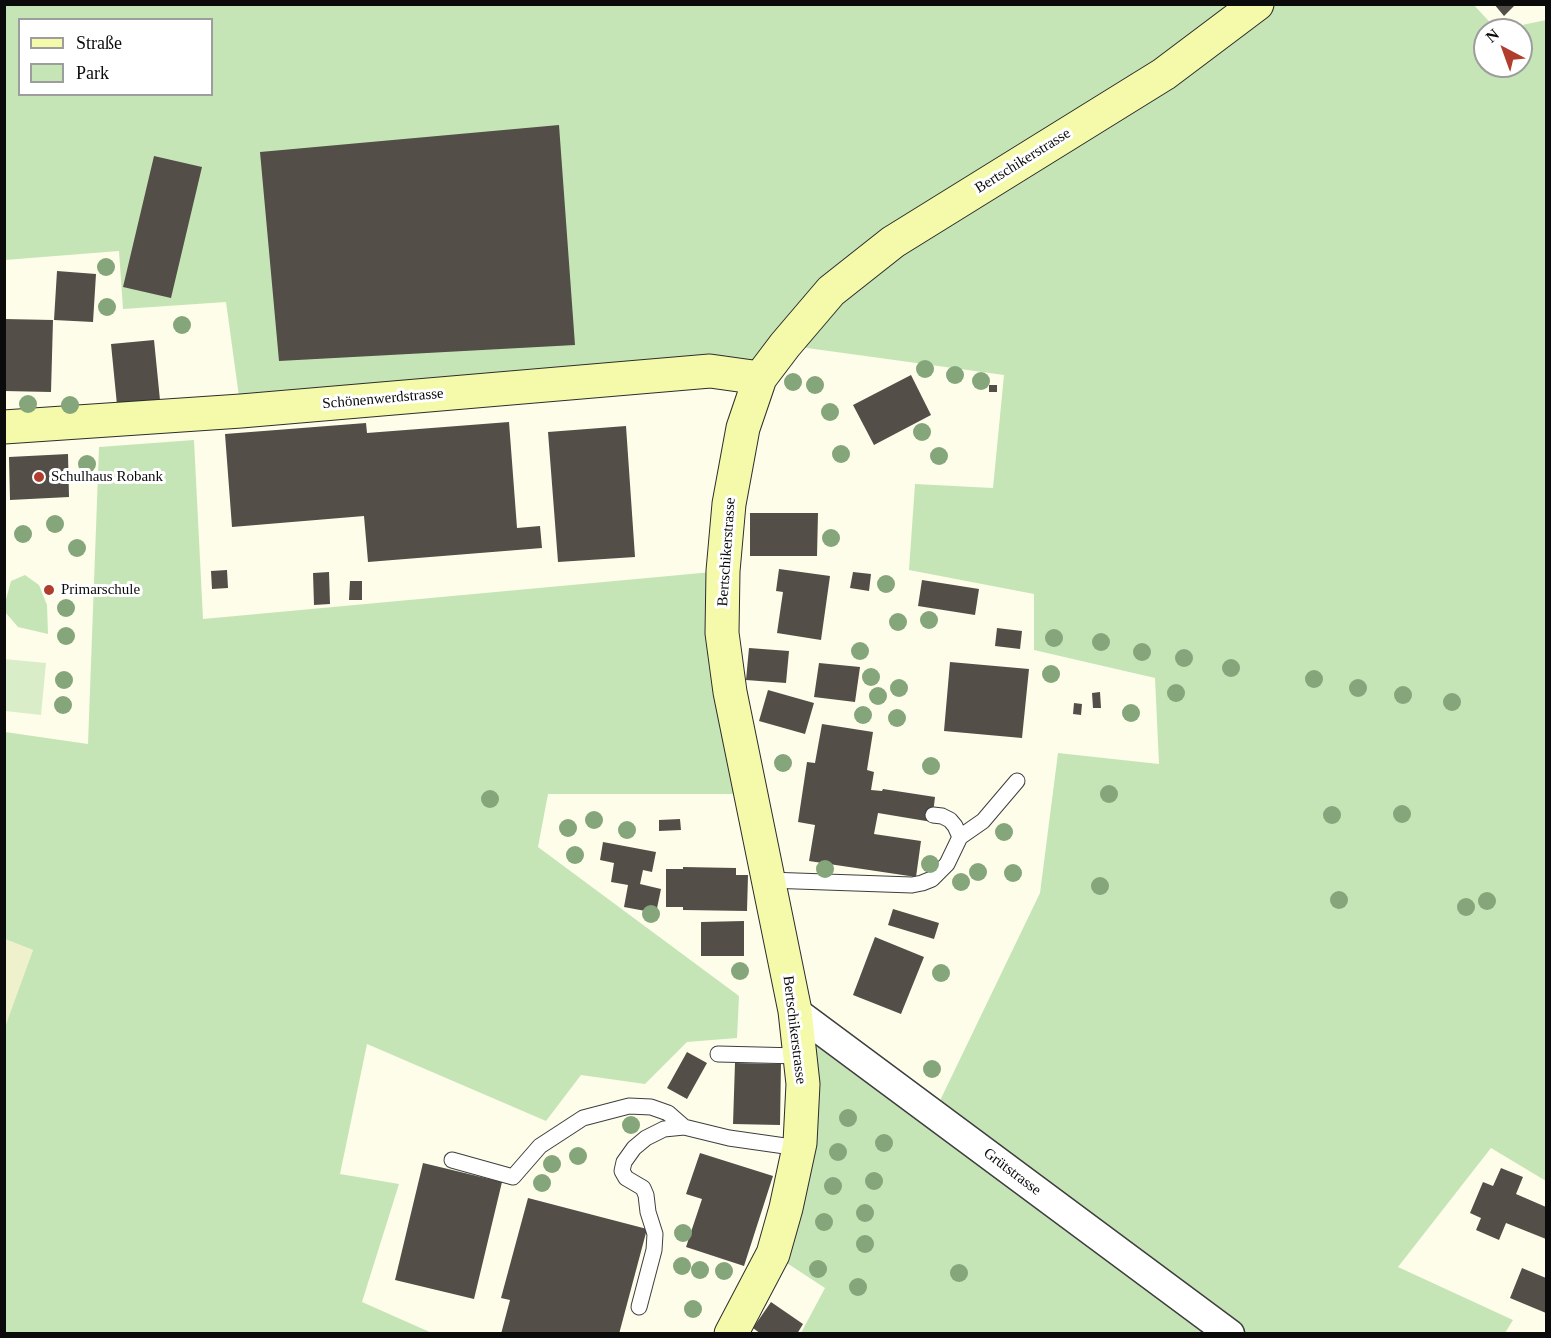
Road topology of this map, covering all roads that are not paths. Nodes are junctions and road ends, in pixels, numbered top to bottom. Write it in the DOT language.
graph roads {
  1 [pos="1257,4"];
  2 [pos="760,378"];
  3 [pos="4,427"];
  4 [pos="1017,781"];
  5 [pos="933,814"];
  6 [pos="960,837"];
  7 [pos="768,880"];
  8 [pos="795,1011"];
  9 [pos="718,1054"];
  10 [pos="800,1056"];
  11 [pos="684,1127"];
  12 [pos="799,1148"];
  13 [pos="452,1160"];
  14 [pos="639,1307"];
  15 [pos="731,1334"];
  16 [pos="1230,1334"];
  1 -- 2 [label="street, Bertschikerstrasse"];
  2 -- 3 [label="street, Schönenwerdstrasse"];
  2 -- 7 [label="street, Bertschikerstrasse"];
  4 -- 6 [label="lane"];
  5 -- 6 [label="lane"];
  6 -- 7 [label="lane"];
  7 -- 8 [label="street, Bertschikerstrasse"];
  8 -- 10 [label="street, Bertschikerstrasse"];
  8 -- 16 [label="street, Grütstrasse"];
  9 -- 10 [label="lane"];
  10 -- 12 [label="street, Bertschikerstrasse"];
  11 -- 12 [label="lane"];
  11 -- 13 [label="lane"];
  11 -- 14 [label="lane"];
  12 -- 15 [label="street, Bertschikerstrasse"];
}
